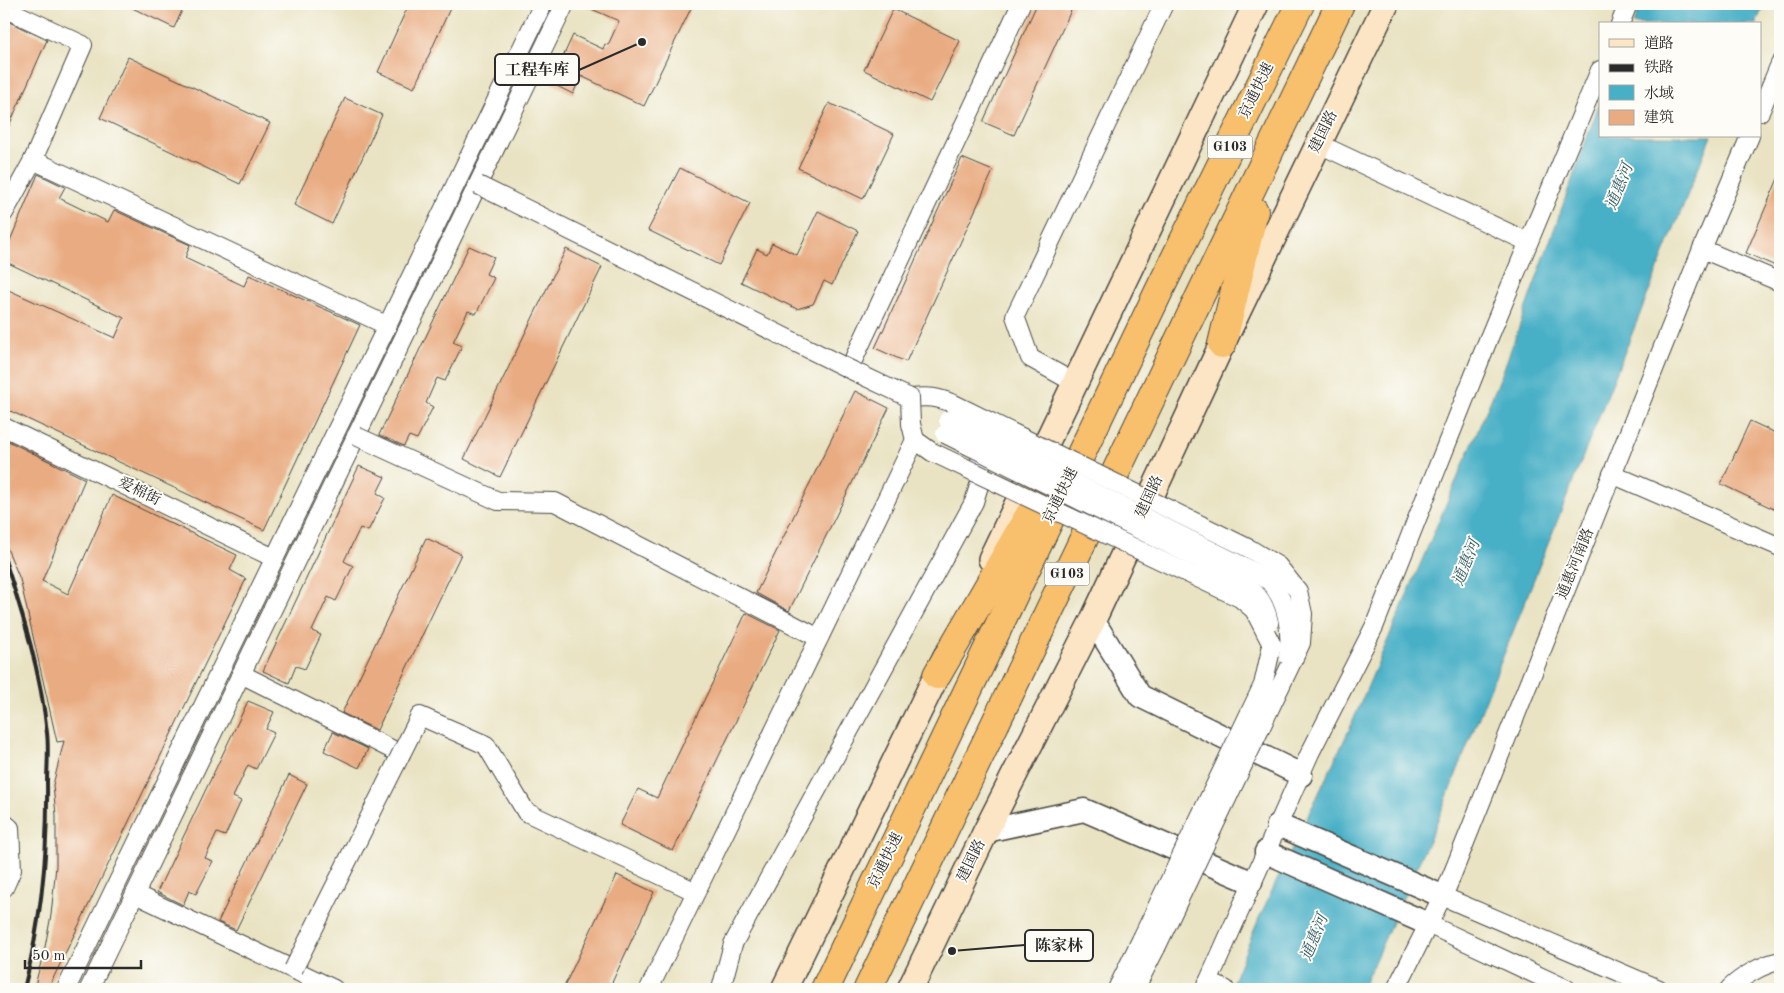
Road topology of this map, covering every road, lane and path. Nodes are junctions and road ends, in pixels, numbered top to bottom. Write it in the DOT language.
graph roads {
  1 [pos="543,4"];
  2 [pos="565,4"];
  3 [pos="1021,4"];
  4 [pos="1164,4"];
  5 [pos="1256,4"];
  6 [pos="1300,4"];
  7 [pos="1340,4"];
  8 [pos="1386,4"];
  9 [pos="1628,4"];
  10 [pos="4,8"];
  11 [pos="1621,22"];
  12 [pos="1780,64"];
  13 [pos="1599,72"];
  14 [pos="1762,107"];
  15 [pos="1749,138"];
  16 [pos="1319,144"];
  17 [pos="1266,159"];
  18 [pos="33,160"];
  19 [pos="478,185"];
  20 [pos="4,213"];
  21 [pos="1528,242"];
  22 [pos="1702,249"];
  23 [pos="1780,282"];
  24 [pos="1160,291"];
  25 [pos="386,325"];
  26 [pos="1222,344"];
  27 [pos="849,370"];
  28 [pos="1074,383"];
  29 [pos="910,398"];
  30 [pos="949,419"];
  31 [pos="4,428"];
  32 [pos="356,436"];
  33 [pos="915,440"];
  34 [pos="980,450"];
  35 [pos="1612,474"];
  36 [pos="1780,547"];
  37 [pos="274,558"];
  38 [pos="1093,620"];
  39 [pos="819,638"];
  40 [pos="1272,645"];
  41 [pos="241,674"];
  42 [pos="937,675"];
  43 [pos="401,754"];
  44 [pos="1301,774"];
  45 [pos="1278,824"];
  46 [pos="7,825"];
  47 [pos="986,831"];
  48 [pos="1266,852"];
  49 [pos="1252,882"];
  50 [pos="4,888"];
  51 [pos="696,892"];
  52 [pos="135,894"];
  53 [pos="1442,896"];
  54 [pos="1428,924"];
  55 [pos="1780,961"];
  56 [pos="293,970"];
  57 [pos="915,985"];
  58 [pos="1206,986"];
  59 [pos="325,987"];
  60 [pos="66,989"];
  61 [pos="89,989"];
  62 [pos="649,989"];
  63 [pos="721,989"];
  64 [pos="784,989"];
  65 [pos="825,989"];
  66 [pos="868,989"];
  67 [pos="1117,989"];
  68 [pos="1135,989"];
  69 [pos="1225,989"];
  70 [pos="1396,989"];
  71 [pos="1567,989"];
  72 [pos="1659,989"];
  73 [pos="1729,989"];
  1 -- 25 [label="street"];
  2 -- 19 [label="street"];
  3 -- 27 [label="street"];
  4 -- 28 [label="street"];
  5 -- 28 [label="main road"];
  6 -- 24 [label="highway, 京通快速 / G103"];
  7 -- 17 [label="highway, G103"];
  8 -- 16 [label="main road, 建国路"];
  9 -- 11 [label="street"];
  10 -- 18 [label="street"];
  12 -- 14 [label="street"];
  13 -- 21 [label="street"];
  15 -- 22 [label="street, 通惠河南路"];
  16 -- 21 [label="street"];
  16 -- 26 [label="main road, 建国路"];
  17 -- 26 [label="highway"];
  17 -- 66 [label="highway, G103"];
  18 -- 20 [label="street"];
  18 -- 25 [label="street"];
  19 -- 27 [label="street, bridge"];
  19 -- 32 [label="street"];
  21 -- 44 [label="street"];
  22 -- 23 [label="street"];
  22 -- 35 [label="street, 通惠河南路"];
  24 -- 42 [label="highway"];
  24 -- 65 [label="highway, 京通快速 / G103"];
  25 -- 37 [label="street"];
  26 -- 38 [label="main road, 建国路"];
  27 -- 29 [label="street, bridge"];
  28 -- 42 [label="main road"];
  29 -- 30 [label="street"];
  29 -- 33 [label="street, bridge"];
  30 -- 34 [label="street, bridge"];
  30 -- 68 [label="street, bridge"];
  31 -- 37 [label="street, 爱棉街"];
  32 -- 39 [label="street, bridge"];
  32 -- 41 [label="street"];
  33 -- 39 [label="street, bridge"];
  33 -- 40 [label="street, bridge"];
  34 -- 40 [label="street, bridge"];
  34 -- 63 [label="street, bridge"];
  35 -- 36 [label="street"];
  35 -- 53 [label="street, 通惠河南路"];
  37 -- 60 [label="street"];
  38 -- 44 [label="street"];
  38 -- 47 [label="main road, 建国路"];
  39 -- 51 [label="street, bridge"];
  40 -- 67 [label="street, bridge"];
  41 -- 43 [label="street"];
  41 -- 52 [label="street"];
  42 -- 64 [label="main road"];
  43 -- 51 [label="street, bridge"];
  43 -- 56 [label="street, bridge"];
  44 -- 45 [label="street"];
  45 -- 48 [label="street"];
  45 -- 53 [label="street"];
  46 -- 50 [label="street"];
  47 -- 49 [label="street"];
  47 -- 57 [label="main road, 建国路"];
  48 -- 49 [label="street"];
  48 -- 54 [label="street"];
  49 -- 58 [label="street"];
  51 -- 62 [label="street, bridge"];
  52 -- 56 [label="street"];
  52 -- 61 [label="street"];
  53 -- 54 [label="street, 通惠河南路"];
  53 -- 72 [label="street"];
  54 -- 70 [label="street, 通惠河南路"];
  54 -- 71 [label="street"];
  55 -- 73 [label="street"];
  56 -- 59 [label="street"];
  58 -- 69 [label="street"];
}
